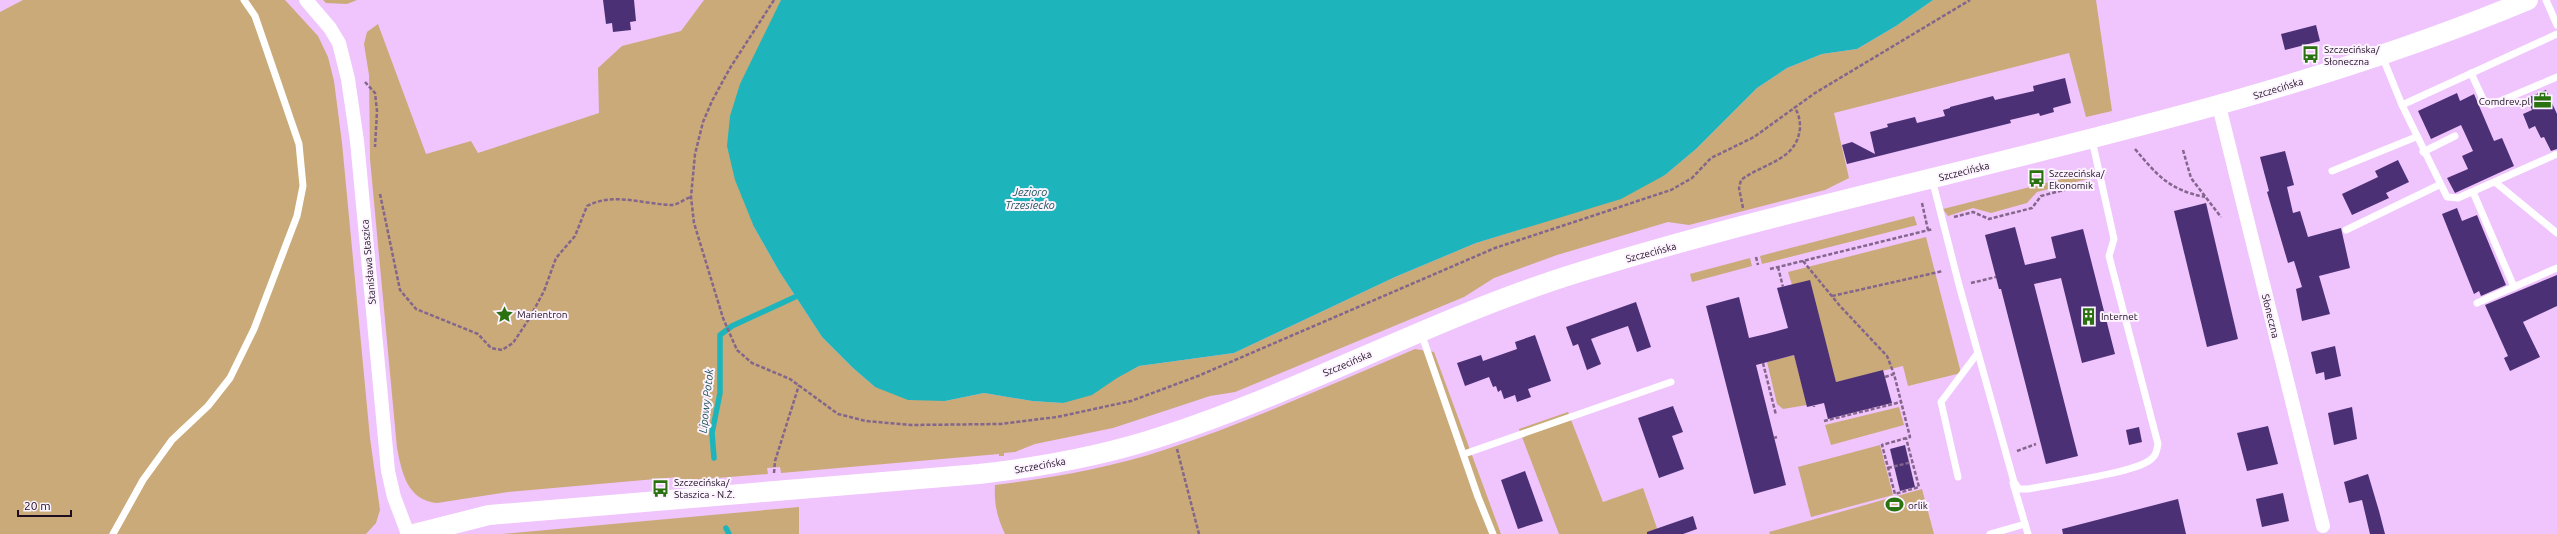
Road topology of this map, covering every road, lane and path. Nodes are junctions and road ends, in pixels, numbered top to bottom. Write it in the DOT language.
graph roads {
  1 [pos="244,0"];
  2 [pos="306,0"];
  3 [pos="774,0"];
  4 [pos="1970,0"];
  5 [pos="2528,0"];
  6 [pos="2546,0"];
  7 [pos="2557,25"];
  8 [pos="2557,34"];
  9 [pos="2382,56"];
  10 [pos="2471,73"];
  11 [pos="2557,76"];
  12 [pos="361,77"];
  13 [pos="2402,105"];
  14 [pos="2220,106"];
  15 [pos="1794,107"];
  16 [pos="2455,136"];
  17 [pos="2416,137"];
  18 [pos="2091,138"];
  19 [pos="2134,149"];
  20 [pos="2183,150"];
  21 [pos="2423,152"];
  22 [pos="376,154"];
  23 [pos="2557,154"];
  24 [pos="2332,171"];
  25 [pos="1932,179"];
  26 [pos="2102,180"];
  27 [pos="2495,182"];
  28 [pos="2439,185"];
  29 [pos="379,191"];
  30 [pos="2473,192"];
  31 [pos="691,197"];
  32 [pos="2204,197"];
  33 [pos="1922,203"];
  34 [pos="1744,214"];
  35 [pos="2221,218"];
  36 [pos="1944,226"];
  37 [pos="1928,230"];
  38 [pos="2346,230"];
  39 [pos="2557,234"];
  40 [pos="1756,257"];
  41 [pos="1803,261"];
  42 [pos="1758,265"];
  43 [pos="1778,267"];
  44 [pos="1954,268"];
  45 [pos="2557,268"];
  46 [pos="1770,269"];
  47 [pos="1996,277"];
  48 [pos="1977,281"];
  49 [pos="1783,287"];
  50 [pos="2514,288"];
  51 [pos="1832,296"];
  52 [pos="2477,303"];
  53 [pos="1421,332"];
  54 [pos="1977,354"];
  55 [pos="1763,363"];
  56 [pos="1894,374"];
  57 [pos="1885,377"];
  58 [pos="1671,382"];
  59 [pos="799,385"];
  60 [pos="1901,402"];
  61 [pos="1776,415"];
  62 [pos="1824,421"];
  63 [pos="1173,433"];
  64 [pos="1906,438"];
  65 [pos="2036,444"];
  66 [pos="1464,454"];
  67 [pos="2006,456"];
  68 [pos="1912,462"];
  69 [pos="1888,468"];
  70 [pos="1958,477"];
  71 [pos="2012,477"];
  72 [pos="775,483"];
  73 [pos="2028,489"];
  74 [pos="2021,508"];
  75 [pos="2025,524"];
  76 [pos="2322,526"];
  77 [pos="113,534"];
  78 [pos="408,534"];
  79 [pos="414,534"];
  80 [pos="1199,534"];
  81 [pos="1494,534"];
  82 [pos="1990,534"];
  83 [pos="2028,534"];
  1 -- 77 [label="lane"];
  2 -- 78 [label="street, Stanisława Staszica"];
  3 -- 31 [label="path"];
  4 -- 15 [label="path"];
  5 -- 9 [label="street, Szczecińska"];
  6 -- 7 [label="lane"];
  8 -- 10 [label="lane"];
  9 -- 13 [label="lane"];
  9 -- 14 [label="street, Szczecińska"];
  10 -- 11 [label="lane"];
  10 -- 13 [label="lane"];
  12 -- 22 [label="path"];
  13 -- 17 [label="lane"];
  14 -- 18 [label="street, Szczecińska"];
  14 -- 76 [label="street, Słoneczna"];
  15 -- 34 [label="path"];
  15 -- 59 [label="path"];
  16 -- 21 [label="lane"];
  17 -- 21 [label="lane"];
  17 -- 24 [label="lane"];
  18 -- 25 [label="street, Szczecińska"];
  18 -- 26 [label="lane"];
  19 -- 32 [label="path"];
  20 -- 32 [label="path"];
  21 -- 28 [label="lane"];
  23 -- 27 [label="lane"];
  25 -- 36 [label="lane"];
  25 -- 53 [label="street, Szczecińska"];
  26 -- 36 [label="path"];
  26 -- 73 [label="lane"];
  27 -- 30 [label="lane"];
  27 -- 39 [label="lane"];
  28 -- 30 [label="lane"];
  28 -- 38 [label="lane"];
  29 -- 31 [label="path"];
  30 -- 50 [label="lane"];
  31 -- 59 [label="path"];
  32 -- 35 [label="path"];
  33 -- 37 [label="path"];
  36 -- 37 [label="path"];
  36 -- 44 [label="lane"];
  37 -- 41 [label="path"];
  40 -- 42 [label="path"];
  41 -- 43 [label="path"];
  41 -- 51 [label="path"];
  43 -- 46 [label="path"];
  43 -- 49 [label="path"];
  44 -- 51 [label="path"];
  44 -- 54 [label="lane"];
  45 -- 50 [label="lane"];
  47 -- 48 [label="path"];
  50 -- 52 [label="lane"];
  51 -- 56 [label="path"];
  53 -- 63 [label="street, Szczecińska"];
  53 -- 66 [label="lane"];
  54 -- 67 [label="lane"];
  54 -- 70 [label="lane"];
  55 -- 61 [label="path"];
  56 -- 57 [label="path"];
  56 -- 60 [label="path"];
  58 -- 66 [label="lane"];
  59 -- 72 [label="path"];
  60 -- 62 [label="path"];
  60 -- 64 [label="path"];
  63 -- 72 [label="street, Szczecińska"];
  63 -- 80 [label="path"];
  64 -- 68 [label="path"];
  64 -- 69 [label="path"];
  65 -- 67 [label="path"];
  66 -- 81 [label="lane"];
  67 -- 71 [label="lane"];
  68 -- 69 [label="path"];
  68 -- 69 [label="path"];
  71 -- 73 [label="lane"];
  71 -- 74 [label="lane"];
  72 -- 79 [label="street, Szczecińska"];
  73 -- 74 [label="lane"];
  74 -- 75 [label="lane"];
  75 -- 82 [label="lane"];
  75 -- 83 [label="lane"];
}
